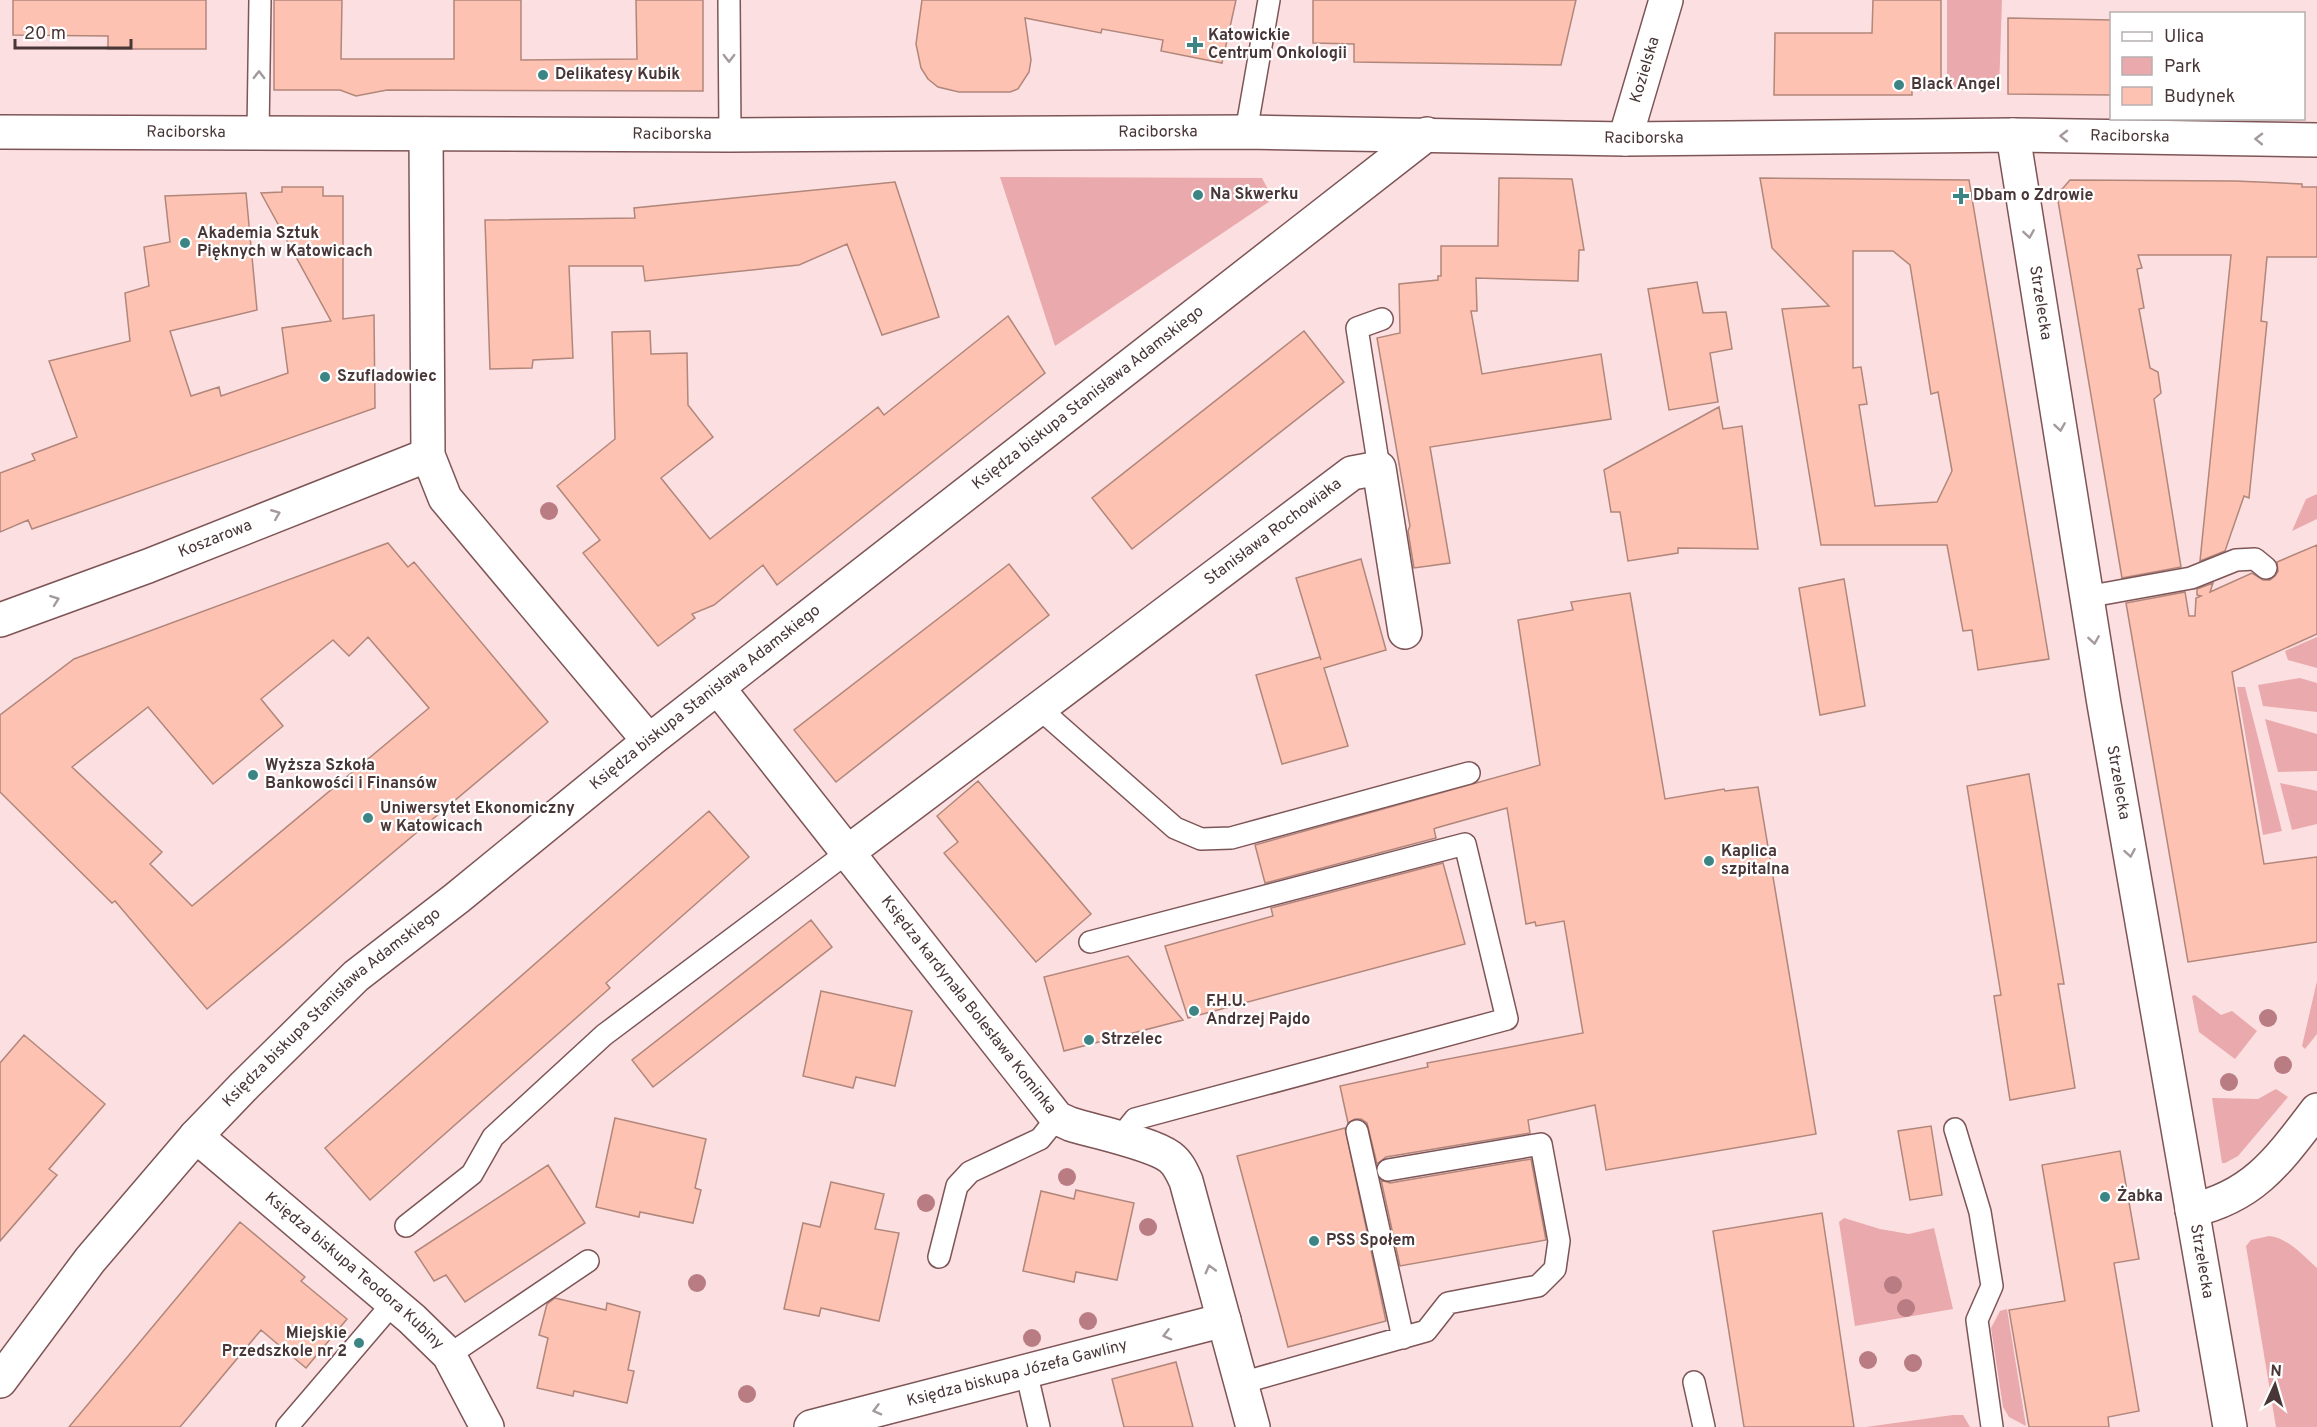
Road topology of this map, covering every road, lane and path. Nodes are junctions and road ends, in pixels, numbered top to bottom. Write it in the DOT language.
graph roads {
  1 [pos="260,0"];
  2 [pos="729,0"];
  3 [pos="1269,0"];
  4 [pos="1666,0"];
  5 [pos="0,132"];
  6 [pos="1246,132"];
  7 [pos="258,133"];
  8 [pos="426,134"];
  9 [pos="1427,134"];
  10 [pos="730,135"];
  11 [pos="2013,135"];
  12 [pos="1625,139"];
  13 [pos="2317,140"];
  14 [pos="1383,319"];
  15 [pos="428,455"];
  16 [pos="1379,468"];
  17 [pos="2266,568"];
  18 [pos="2086,597"];
  19 [pos="0,620"];
  20 [pos="1405,632"];
  21 [pos="718,688"];
  22 [pos="1040,709"];
  23 [pos="649,741"];
  24 [pos="1469,773"];
  25 [pos="848,852"];
  26 [pos="1090,942"];
  27 [pos="2317,1110"];
  28 [pos="1058,1118"];
  29 [pos="1955,1129"];
  30 [pos="1357,1131"];
  31 [pos="196,1136"];
  32 [pos="1119,1139"];
  33 [pos="1388,1170"];
  34 [pos="2192,1210"];
  35 [pos="406,1226"];
  36 [pos="939,1257"];
  37 [pos="588,1261"];
  38 [pos="393,1303"];
  39 [pos="1224,1320"];
  40 [pos="1403,1338"];
  41 [pos="449,1355"];
  42 [pos="1026,1371"];
  43 [pos="0,1381"];
  44 [pos="1694,1382"];
  45 [pos="1241,1383"];
  46 [pos="287,1427"];
  47 [pos="487,1427"];
  48 [pos="811,1427"];
  49 [pos="1039,1427"];
  50 [pos="1253,1427"];
  51 [pos="1704,1427"];
  52 [pos="1992,1427"];
  53 [pos="2230,1427"];
  7 -- 1 [label="lane, one-way"];
  2 -- 10 [label="lane, one-way"];
  3 -- 6 [label="lane"];
  4 -- 12 [label="street, Kozielska"];
  5 -- 7 [label="street, Raciborska"];
  6 -- 9 [label="street, Raciborska"];
  6 -- 10 [label="street, Raciborska"];
  7 -- 8 [label="street, Raciborska"];
  8 -- 10 [label="street, Raciborska"];
  8 -- 15 [label="street"];
  9 -- 12 [label="street, Raciborska"];
  9 -- 21 [label="street, Księdza biskupa Stanisława Adamskiego"];
  11 -- 12 [label="street, Raciborska"];
  13 -- 11 [label="street, Raciborska, one-way"];
  11 -- 18 [label="street, Strzelecka, one-way"];
  14 -- 16 [label="lane"];
  19 -- 15 [label="street, Koszarowa, one-way"];
  15 -- 23 [label="street"];
  16 -- 20 [label="street"];
  16 -- 22 [label="street, Stanisława Rochowiaka"];
  17 -- 18 [label="lane"];
  18 -- 34 [label="street, Strzelecka, one-way"];
  21 -- 23 [label="street, Księdza biskupa Stanisława Adamskiego"];
  21 -- 25 [label="street, Księdza kardynała Bolesława Kominka"];
  22 -- 24 [label="lane"];
  22 -- 25 [label="street, Stanisława Rochowiaka"];
  23 -- 31 [label="street, Księdza biskupa Stanisława Adamskiego"];
  25 -- 28 [label="street, Księdza kardynała Bolesława Kominka"];
  25 -- 35 [label="lane"];
  26 -- 32 [label="lane"];
  27 -- 34 [label="street"];
  28 -- 32 [label="street, Księdza kardynała Bolesława Kominka"];
  28 -- 36 [label="lane"];
  29 -- 52 [label="lane"];
  30 -- 40 [label="lane"];
  31 -- 38 [label="street, Księdza biskupa Teodora Kubiny"];
  31 -- 43 [label="street, Księdza biskupa Stanisława Adamskiego"];
  39 -- 32 [label="street, Księdza kardynała Bolesława Kominka, one-way"];
  33 -- 40 [label="lane"];
  34 -- 53 [label="street, Strzelecka"];
  37 -- 41 [label="lane"];
  38 -- 41 [label="street, Księdza biskupa Teodora Kubiny"];
  38 -- 46 [label="lane"];
  39 -- 42 [label="street, Księdza biskupa Józefa Gawliny, one-way"];
  39 -- 45 [label="street, Księdza kardynała Bolesława Kominka"];
  40 -- 45 [label="lane"];
  41 -- 47 [label="street, Księdza biskupa Teodora Kubiny"];
  42 -- 48 [label="street, Księdza biskupa Józefa Gawliny, one-way"];
  42 -- 49 [label="lane"];
  44 -- 51 [label="lane"];
  45 -- 50 [label="street, Księdza kardynała Bolesława Kominka"];
}
